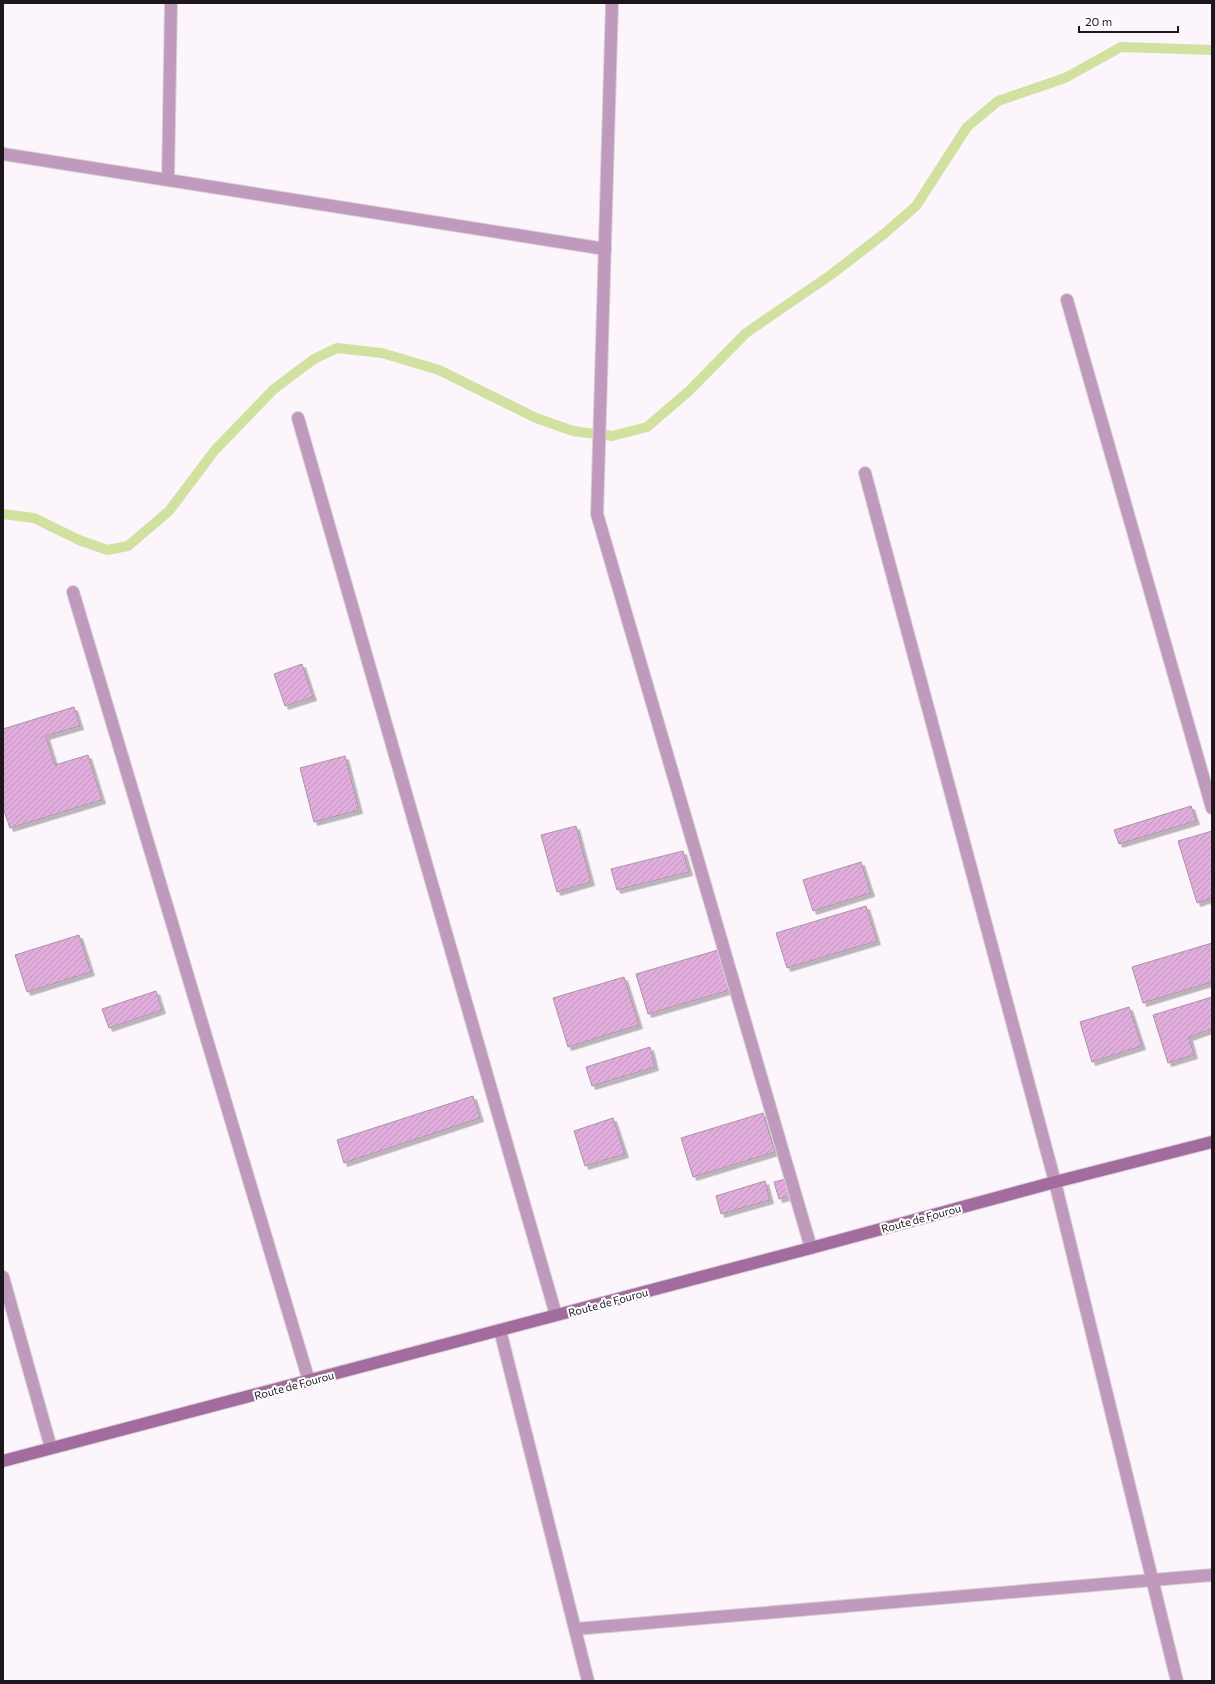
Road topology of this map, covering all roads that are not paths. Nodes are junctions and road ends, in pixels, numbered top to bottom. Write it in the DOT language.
graph roads {
  1 [pos="171,3"];
  2 [pos="612,3"];
  3 [pos="3,154"];
  4 [pos="168,180"];
  5 [pos="605,249"];
  6 [pos="1067,300"];
  7 [pos="298,418"];
  8 [pos="865,473"];
  9 [pos="73,592"];
  10 [pos="1212,808"];
  11 [pos="1212,1142"];
  12 [pos="1055,1182"];
  13 [pos="811,1248"];
  14 [pos="3,1277"];
  15 [pos="556,1315"];
  16 [pos="500,1330"];
  17 [pos="309,1381"];
  18 [pos="51,1448"];
  19 [pos="3,1461"];
  20 [pos="1212,1575"];
  21 [pos="1152,1580"];
  22 [pos="575,1629"];
  23 [pos="588,1681"];
  24 [pos="1177,1681"];
  1 -- 4 [label="street"];
  2 -- 5 [label="street"];
  3 -- 4 [label="street"];
  4 -- 5 [label="street"];
  5 -- 13 [label="street"];
  6 -- 10 [label="street"];
  7 -- 15 [label="street"];
  8 -- 12 [label="street"];
  9 -- 17 [label="street"];
  11 -- 12 [label="main road, Route de Fourou"];
  12 -- 13 [label="main road, Route de Fourou"];
  12 -- 21 [label="street"];
  13 -- 15 [label="main road, Route de Fourou"];
  14 -- 18 [label="street"];
  15 -- 16 [label="main road, Route de Fourou"];
  16 -- 17 [label="main road, Route de Fourou"];
  16 -- 22 [label="street"];
  17 -- 18 [label="main road, Route de Fourou"];
  18 -- 19 [label="main road, Route de Fourou"];
  20 -- 21 [label="street"];
  21 -- 22 [label="street"];
  21 -- 24 [label="street"];
  22 -- 23 [label="street"];
}
